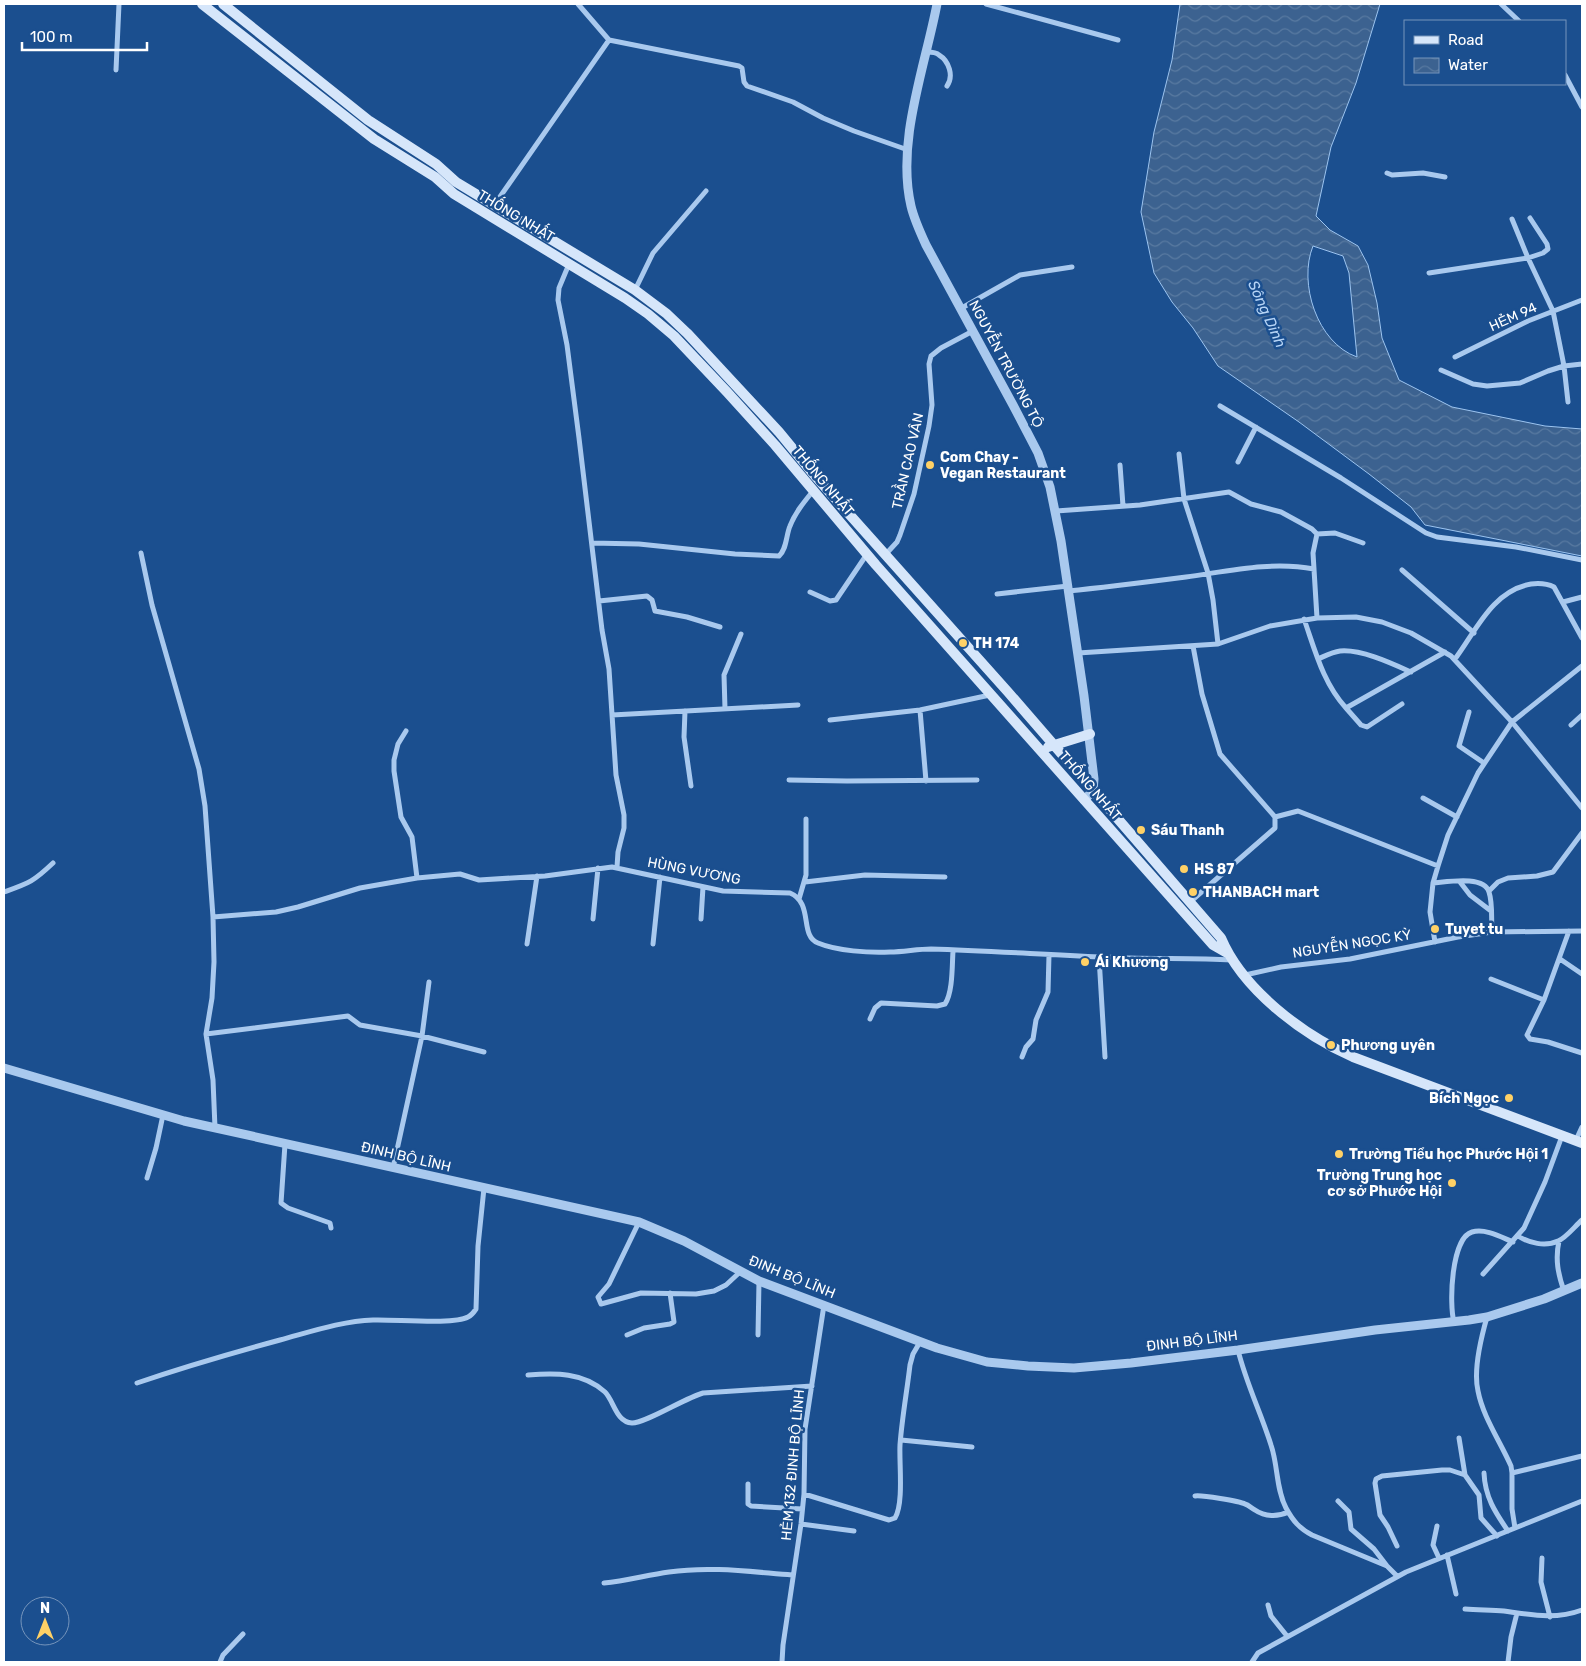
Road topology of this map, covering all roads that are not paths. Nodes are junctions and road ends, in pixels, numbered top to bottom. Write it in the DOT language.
graph roads {
  1 [pos="118,4"];
  2 [pos="202,4"];
  3 [pos="223,4"];
  4 [pos="578,4"];
  5 [pos="937,4"];
  6 [pos="986,4"];
  7 [pos="1502,4"];
  8 [pos="1519,20"];
  9 [pos="249,25"];
  10 [pos="241,34"];
  11 [pos="609,40"];
  12 [pos="1118,40"];
  13 [pos="927,52"];
  14 [pos="116,70"];
  15 [pos="1566,77"];
  16 [pos="947,86"];
  17 [pos="1582,106"];
  18 [pos="908,150"];
  19 [pos="1387,173"];
  20 [pos="1445,178"];
  21 [pos="706,191"];
  22 [pos="495,204"];
  23 [pos="510,214"];
  24 [pos="1530,218"];
  25 [pos="1512,219"];
  26 [pos="503,224"];
  27 [pos="1528,258"];
  28 [pos="569,264"];
  29 [pos="1072,267"];
  30 [pos="1428,273"];
  31 [pos="635,290"];
  32 [pos="1582,300"];
  33 [pos="960,309"];
  34 [pos="1553,311"];
  35 [pos="973,331"];
  36 [pos="1455,357"];
  37 [pos="1582,364"];
  38 [pos="1564,366"];
  39 [pos="1441,370"];
  40 [pos="1568,402"];
  41 [pos="1220,406"];
  42 [pos="1256,427"];
  43 [pos="1179,454"];
  44 [pos="1238,462"];
  45 [pos="1120,465"];
  46 [pos="813,491"];
  47 [pos="1184,499"];
  48 [pos="1123,506"];
  49 [pos="1056,511"];
  50 [pos="1317,534"];
  51 [pos="592,543"];
  52 [pos="1363,543"];
  53 [pos="141,553"];
  54 [pos="867,554"];
  55 [pos="885,555"];
  56 [pos="1582,560"];
  57 [pos="1314,569"];
  58 [pos="1402,570"];
  59 [pos="1208,573"];
  60 [pos="903,576"];
  61 [pos="894,584"];
  62 [pos="1068,588"];
  63 [pos="810,592"];
  64 [pos="998,594"];
  65 [pos="1582,597"];
  66 [pos="598,601"];
  67 [pos="1563,602"];
  68 [pos="1317,618"];
  69 [pos="1304,619"];
  70 [pos="720,627"];
  71 [pos="1474,633"];
  72 [pos="741,634"];
  73 [pos="1582,638"];
  74 [pos="1218,644"];
  75 [pos="1193,646"];
  76 [pos="1445,652"];
  77 [pos="1078,653"];
  78 [pos="1318,659"];
  79 [pos="1455,659"];
  80 [pos="1582,666"];
  81 [pos="1410,672"];
  82 [pos="992,695"];
  83 [pos="1402,704"];
  84 [pos="798,705"];
  85 [pos="1346,708"];
  86 [pos="725,709"];
  87 [pos="920,710"];
  88 [pos="685,711"];
  89 [pos="1469,712"];
  90 [pos="612,715"];
  91 [pos="1582,715"];
  92 [pos="830,720"];
  93 [pos="1512,722"];
  94 [pos="1571,724"];
  95 [pos="406,731"];
  96 [pos="1090,734"];
  97 [pos="1052,745"];
  98 [pos="1041,751"];
  99 [pos="1484,763"];
  100 [pos="790,780"];
  101 [pos="977,780"];
  102 [pos="926,781"];
  103 [pos="691,786"];
  104 [pos="1094,791"];
  105 [pos="1423,798"];
  106 [pos="1084,800"];
  107 [pos="1582,808"];
  108 [pos="1275,817"];
  109 [pos="1457,817"];
  110 [pos="806,819"];
  111 [pos="1582,833"];
  112 [pos="53,863"];
  113 [pos="1438,866"];
  114 [pos="617,867"];
  115 [pos="598,868"];
  116 [pos="537,876"];
  117 [pos="660,877"];
  118 [pos="945,877"];
  119 [pos="417,878"];
  120 [pos="805,882"];
  121 [pos="1460,882"];
  122 [pos="1433,883"];
  123 [pos="703,887"];
  124 [pos="1489,891"];
  125 [pos="4,892"];
  126 [pos="799,899"];
  127 [pos="1190,902"];
  128 [pos="1491,911"];
  129 [pos="213,917"];
  130 [pos="593,918"];
  131 [pos="701,919"];
  132 [pos="1569,931"];
  133 [pos="1582,931"];
  134 [pos="1492,932"];
  135 [pos="1435,942"];
  136 [pos="527,944"];
  137 [pos="654,944"];
  138 [pos="953,950"];
  139 [pos="1049,954"];
  140 [pos="1230,956"];
  141 [pos="1099,957"];
  142 [pos="1560,958"];
  143 [pos="1582,974"];
  144 [pos="1245,975"];
  145 [pos="1491,979"];
  146 [pos="429,982"];
  147 [pos="1544,1000"];
  148 [pos="870,1019"];
  149 [pos="206,1034"];
  150 [pos="422,1036"];
  151 [pos="484,1052"];
  152 [pos="1582,1053"];
  153 [pos="1022,1057"];
  154 [pos="1106,1057"];
  155 [pos="4,1068"];
  156 [pos="162,1115"];
  157 [pos="1582,1127"];
  158 [pos="215,1128"];
  159 [pos="1562,1135"];
  160 [pos="1579,1142"];
  161 [pos="285,1144"];
  162 [pos="393,1168"];
  163 [pos="147,1178"];
  164 [pos="484,1188"];
  165 [pos="1582,1220"];
  166 [pos="638,1222"];
  167 [pos="331,1228"];
  168 [pos="1518,1236"];
  169 [pos="1559,1241"];
  170 [pos="1513,1242"];
  171 [pos="740,1272"];
  172 [pos="1483,1274"];
  173 [pos="759,1281"];
  174 [pos="1582,1283"];
  175 [pos="1564,1291"];
  176 [pos="670,1293"];
  177 [pos="824,1305"];
  178 [pos="1486,1317"];
  179 [pos="1454,1322"];
  180 [pos="627,1335"];
  181 [pos="758,1335"];
  182 [pos="920,1342"];
  183 [pos="1238,1350"];
  184 [pos="528,1375"];
  185 [pos="137,1383"];
  186 [pos="812,1386"];
  187 [pos="1460,1438"];
  188 [pos="901,1440"];
  189 [pos="972,1447"];
  190 [pos="1582,1456"];
  191 [pos="1484,1473"];
  192 [pos="1512,1473"];
  193 [pos="1465,1475"];
  194 [pos="748,1484"];
  195 [pos="804,1494"];
  196 [pos="1195,1496"];
  197 [pos="1338,1501"];
  198 [pos="1582,1501"];
  199 [pos="802,1509"];
  200 [pos="1288,1512"];
  201 [pos="801,1524"];
  202 [pos="1436,1526"];
  203 [pos="1515,1528"];
  204 [pos="854,1531"];
  205 [pos="1508,1532"];
  206 [pos="1497,1536"];
  207 [pos="1396,1546"];
  208 [pos="1447,1555"];
  209 [pos="1439,1558"];
  210 [pos="1542,1558"];
  211 [pos="1387,1566"];
  212 [pos="792,1576"];
  213 [pos="1397,1576"];
  214 [pos="604,1583"];
  215 [pos="1456,1594"];
  216 [pos="1268,1605"];
  217 [pos="1465,1609"];
  218 [pos="1582,1610"];
  219 [pos="1517,1613"];
  220 [pos="1550,1617"];
  221 [pos="243,1634"];
  222 [pos="1287,1636"];
  223 [pos="220,1662"];
  224 [pos="782,1662"];
  225 [pos="1252,1662"];
  226 [pos="1508,1662"];
  1 -- 14 [label="street"];
  2 -- 10 [label="main road, THỐNG NHẤT"];
  3 -- 9 [label="main road, THỐNG NHẤT"];
  4 -- 11 [label="street"];
  5 -- 13 [label="street, NGUYỄN TRƯỜNG TỘ"];
  6 -- 12 [label="street"];
  7 -- 8 [label="street"];
  9 -- 10 [label="main road"];
  9 -- 22 [label="main road, THỐNG NHẤT"];
  10 -- 26 [label="main road, THỐNG NHẤT"];
  11 -- 18 [label="street"];
  11 -- 22 [label="street"];
  13 -- 16 [label="street"];
  13 -- 18 [label="street, NGUYỄN TRƯỜNG TỘ"];
  15 -- 17 [label="street"];
  18 -- 33 [label="street, NGUYỄN TRƯỜNG TỘ"];
  19 -- 20 [label="street"];
  21 -- 31 [label="street"];
  22 -- 23 [label="main road, THỐNG NHẤT"];
  23 -- 26 [label="main road"];
  23 -- 31 [label="main road, THỐNG NHẤT"];
  24 -- 27 [label="street"];
  25 -- 27 [label="street"];
  26 -- 28 [label="main road, THỐNG NHẤT"];
  27 -- 30 [label="street"];
  27 -- 34 [label="street"];
  28 -- 46 [label="main road, THỐNG NHẤT"];
  28 -- 51 [label="street"];
  29 -- 33 [label="street"];
  31 -- 55 [label="main road, THỐNG NHẤT"];
  32 -- 34 [label="street, HẺM 94"];
  33 -- 35 [label="street, NGUYỄN TRƯỜNG TỘ"];
  34 -- 36 [label="street, HẺM 94"];
  34 -- 38 [label="street"];
  35 -- 49 [label="street, NGUYỄN TRƯỜNG TỘ"];
  35 -- 55 [label="street, TRẦN CAO VÂN"];
  37 -- 38 [label="street"];
  38 -- 39 [label="street"];
  38 -- 40 [label="street"];
  41 -- 42 [label="street"];
  42 -- 44 [label="street"];
  42 -- 56 [label="street"];
  43 -- 47 [label="street"];
  45 -- 48 [label="street"];
  46 -- 51 [label="street"];
  46 -- 54 [label="main road, THỐNG NHẤT"];
  47 -- 48 [label="street"];
  47 -- 50 [label="street"];
  47 -- 59 [label="street"];
  48 -- 49 [label="street"];
  49 -- 62 [label="street, NGUYỄN TRƯỜNG TỘ"];
  50 -- 52 [label="street"];
  50 -- 57 [label="street"];
  51 -- 66 [label="street"];
  53 -- 129 [label="street"];
  54 -- 61 [label="main road, THỐNG NHẤT"];
  54 -- 63 [label="street"];
  55 -- 60 [label="main road, THỐNG NHẤT"];
  57 -- 59 [label="street"];
  57 -- 68 [label="street"];
  58 -- 71 [label="street"];
  59 -- 62 [label="street"];
  59 -- 74 [label="street"];
  60 -- 61 [label="main road"];
  60 -- 97 [label="main road, THỐNG NHẤT"];
  61 -- 82 [label="main road, THỐNG NHẤT"];
  62 -- 64 [label="street"];
  62 -- 77 [label="street, NGUYỄN TRƯỜNG TỘ"];
  65 -- 67 [label="street"];
  66 -- 70 [label="street"];
  66 -- 90 [label="street"];
  67 -- 71 [label="street"];
  67 -- 73 [label="street"];
  68 -- 69 [label="street"];
  68 -- 76 [label="street"];
  69 -- 74 [label="street"];
  69 -- 78 [label="street"];
  71 -- 79 [label="street"];
  72 -- 86 [label="street"];
  74 -- 75 [label="street"];
  75 -- 77 [label="street"];
  75 -- 108 [label="street"];
  76 -- 79 [label="street"];
  76 -- 81 [label="street"];
  77 -- 96 [label="street, NGUYỄN TRƯỜNG TỘ"];
  78 -- 81 [label="street"];
  78 -- 85 [label="street"];
  79 -- 93 [label="street"];
  80 -- 93 [label="street"];
  81 -- 85 [label="street"];
  82 -- 87 [label="street"];
  82 -- 98 [label="main road, THỐNG NHẤT"];
  83 -- 85 [label="street"];
  84 -- 86 [label="street"];
  86 -- 88 [label="street"];
  87 -- 92 [label="street"];
  87 -- 102 [label="street"];
  88 -- 90 [label="street"];
  88 -- 103 [label="street"];
  89 -- 99 [label="street"];
  90 -- 114 [label="street"];
  91 -- 94 [label="street"];
  93 -- 99 [label="street"];
  93 -- 107 [label="street"];
  95 -- 119 [label="street"];
  96 -- 97 [label="main road"];
  96 -- 104 [label="street, NGUYỄN TRƯỜNG TỘ"];
  97 -- 98 [label="main road"];
  97 -- 104 [label="main road, THỐNG NHẤT"];
  98 -- 106 [label="main road, THỐNG NHẤT"];
  99 -- 109 [label="street"];
  100 -- 102 [label="street"];
  101 -- 102 [label="street"];
  104 -- 106 [label="street"];
  104 -- 127 [label="main road, THỐNG NHẤT"];
  105 -- 109 [label="street"];
  106 -- 140 [label="main road, THỐNG NHẤT"];
  108 -- 113 [label="street"];
  108 -- 127 [label="street"];
  109 -- 113 [label="street"];
  110 -- 120 [label="street"];
  111 -- 124 [label="street"];
  112 -- 125 [label="street"];
  113 -- 122 [label="street"];
  114 -- 115 [label="street, HÙNG VƯƠNG"];
  114 -- 117 [label="street, HÙNG VƯƠNG"];
  115 -- 116 [label="street, HÙNG VƯƠNG"];
  115 -- 130 [label="street"];
  116 -- 119 [label="street, HÙNG VƯƠNG"];
  116 -- 136 [label="street"];
  117 -- 123 [label="street, HÙNG VƯƠNG"];
  117 -- 137 [label="street"];
  118 -- 120 [label="street"];
  119 -- 129 [label="street, HÙNG VƯƠNG"];
  120 -- 126 [label="street"];
  121 -- 122 [label="street"];
  121 -- 124 [label="street"];
  121 -- 128 [label="street"];
  122 -- 135 [label="street"];
  123 -- 126 [label="street, HÙNG VƯƠNG"];
  123 -- 131 [label="street"];
  124 -- 128 [label="street"];
  126 -- 138 [label="street"];
  127 -- 140 [label="main road, THỐNG NHẤT"];
  128 -- 134 [label="street"];
  129 -- 149 [label="street"];
  132 -- 133 [label="street, NGUYỄN NGỌC KỲ"];
  132 -- 134 [label="street, NGUYỄN NGỌC KỲ"];
  132 -- 142 [label="street"];
  134 -- 135 [label="street, NGUYỄN NGỌC KỲ"];
  135 -- 144 [label="street, NGUYỄN NGỌC KỲ"];
  138 -- 139 [label="street"];
  138 -- 148 [label="street"];
  139 -- 141 [label="street"];
  139 -- 153 [label="street"];
  140 -- 141 [label="street"];
  140 -- 144 [label="main road"];
  141 -- 154 [label="street"];
  142 -- 143 [label="street"];
  142 -- 147 [label="street"];
  144 -- 159 [label="main road"];
  145 -- 147 [label="street"];
  146 -- 150 [label="street"];
  147 -- 152 [label="street"];
  149 -- 150 [label="street"];
  149 -- 158 [label="street"];
  150 -- 151 [label="street"];
  150 -- 162 [label="street"];
  155 -- 156 [label="street, ĐINH BỘ LĨNH"];
  156 -- 158 [label="street, ĐINH BỘ LĨNH"];
  156 -- 163 [label="street"];
  157 -- 160 [label="street"];
  158 -- 161 [label="street, ĐINH BỘ LĨNH"];
  159 -- 160 [label="main road"];
  159 -- 168 [label="street"];
  161 -- 162 [label="street, ĐINH BỘ LĨNH"];
  161 -- 167 [label="street"];
  162 -- 164 [label="street, ĐINH BỘ LĨNH"];
  164 -- 166 [label="street, ĐINH BỘ LĨNH"];
  164 -- 185 [label="street"];
  165 -- 169 [label="street"];
  166 -- 171 [label="street, ĐINH BỘ LĨNH"];
  166 -- 176 [label="street"];
  168 -- 169 [label="street"];
  168 -- 170 [label="street"];
  169 -- 175 [label="street"];
  170 -- 172 [label="street"];
  170 -- 179 [label="street"];
  171 -- 173 [label="street, ĐINH BỘ LĨNH"];
  171 -- 176 [label="street"];
  173 -- 177 [label="street, ĐINH BỘ LĨNH"];
  173 -- 181 [label="street"];
  174 -- 175 [label="street, ĐINH BỘ LĨNH"];
  175 -- 178 [label="street, ĐINH BỘ LĨNH"];
  176 -- 180 [label="street"];
  177 -- 182 [label="street, ĐINH BỘ LĨNH"];
  177 -- 186 [label="street, HẺM 132 ĐINH BỘ LĨNH"];
  178 -- 179 [label="street, ĐINH BỘ LĨNH"];
  178 -- 192 [label="street"];
  179 -- 183 [label="street, ĐINH BỘ LĨNH"];
  182 -- 183 [label="street, ĐINH BỘ LĨNH"];
  182 -- 188 [label="street"];
  183 -- 200 [label="street"];
  184 -- 186 [label="street"];
  186 -- 195 [label="street, HẺM 132 ĐINH BỘ LĨNH"];
  187 -- 193 [label="street"];
  188 -- 189 [label="street"];
  188 -- 195 [label="street"];
  190 -- 192 [label="street"];
  191 -- 205 [label="street"];
  192 -- 203 [label="street"];
  193 -- 206 [label="street"];
  193 -- 207 [label="street"];
  194 -- 199 [label="street"];
  195 -- 199 [label="street, HẺM 132 ĐINH BỘ LĨNH"];
  196 -- 200 [label="street"];
  197 -- 211 [label="street"];
  198 -- 203 [label="street"];
  199 -- 201 [label="street, HẺM 132 ĐINH BỘ LĨNH"];
  200 -- 211 [label="street"];
  201 -- 204 [label="street"];
  201 -- 212 [label="street, HẺM 132 ĐINH BỘ LĨNH"];
  202 -- 209 [label="street"];
  203 -- 205 [label="street"];
  205 -- 206 [label="street"];
  206 -- 208 [label="street"];
  208 -- 209 [label="street"];
  208 -- 215 [label="street"];
  209 -- 213 [label="street"];
  210 -- 220 [label="street"];
  211 -- 213 [label="street"];
  212 -- 214 [label="street"];
  212 -- 224 [label="street, HẺM 132 ĐINH BỘ LĨNH"];
  213 -- 222 [label="street"];
  216 -- 222 [label="street"];
  217 -- 219 [label="street"];
  218 -- 220 [label="street"];
  219 -- 220 [label="street"];
  219 -- 226 [label="street"];
  221 -- 223 [label="street"];
  222 -- 225 [label="street"];
}
